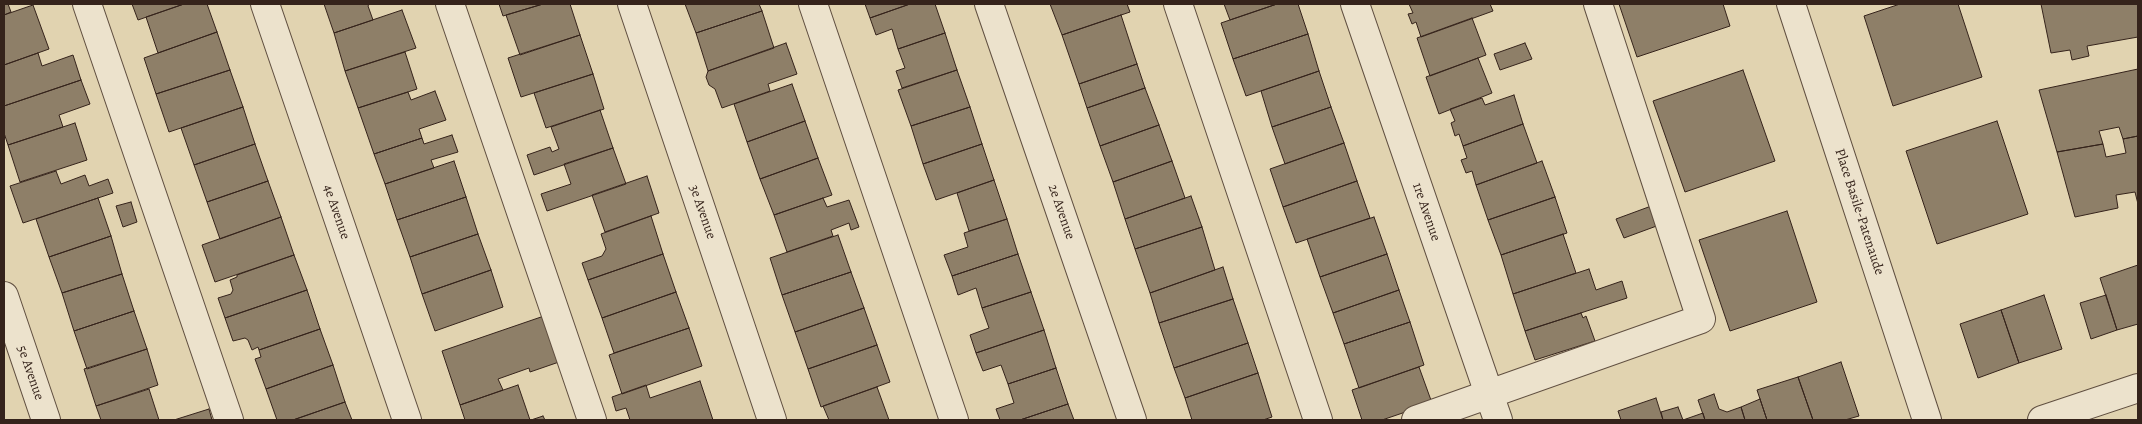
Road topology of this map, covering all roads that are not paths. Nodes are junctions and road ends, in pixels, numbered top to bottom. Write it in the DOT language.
graph roads {
  1 [pos="87,4"];
  2 [pos="265,4"];
  3 [pos="450,4"];
  4 [pos="632,4"];
  5 [pos="812,4"];
  6 [pos="989,4"];
  7 [pos="1178,4"];
  8 [pos="1355,4"];
  9 [pos="1598,4"];
  10 [pos="1791,4"];
  11 [pos="4,296"];
  12 [pos="2138,388"];
  13 [pos="1489,395"];
  14 [pos="46,420"];
  15 [pos="229,420"];
  16 [pos="407,420"];
  17 [pos="592,420"];
  18 [pos="772,420"];
  19 [pos="954,420"];
  20 [pos="1132,420"];
  21 [pos="1318,420"];
  22 [pos="1416,420"];
  23 [pos="1498,420"];
  24 [pos="1927,420"];
  25 [pos="2042,420"];
  1 -- 15 [label="street"];
  2 -- 16 [label="street, 4e Avenue"];
  3 -- 17 [label="street"];
  4 -- 18 [label="street, 3e Avenue"];
  5 -- 19 [label="street"];
  6 -- 20 [label="street, 2e Avenue"];
  7 -- 21 [label="street"];
  8 -- 13 [label="street, 1re Avenue"];
  9 -- 13 [label="street"];
  10 -- 24 [label="street, Place Basile-Patenaude"];
  11 -- 14 [label="street, 5e Avenue"];
  12 -- 25 [label="street"];
  13 -- 22 [label="street"];
  13 -- 23 [label="street, 1re Avenue"];
}
